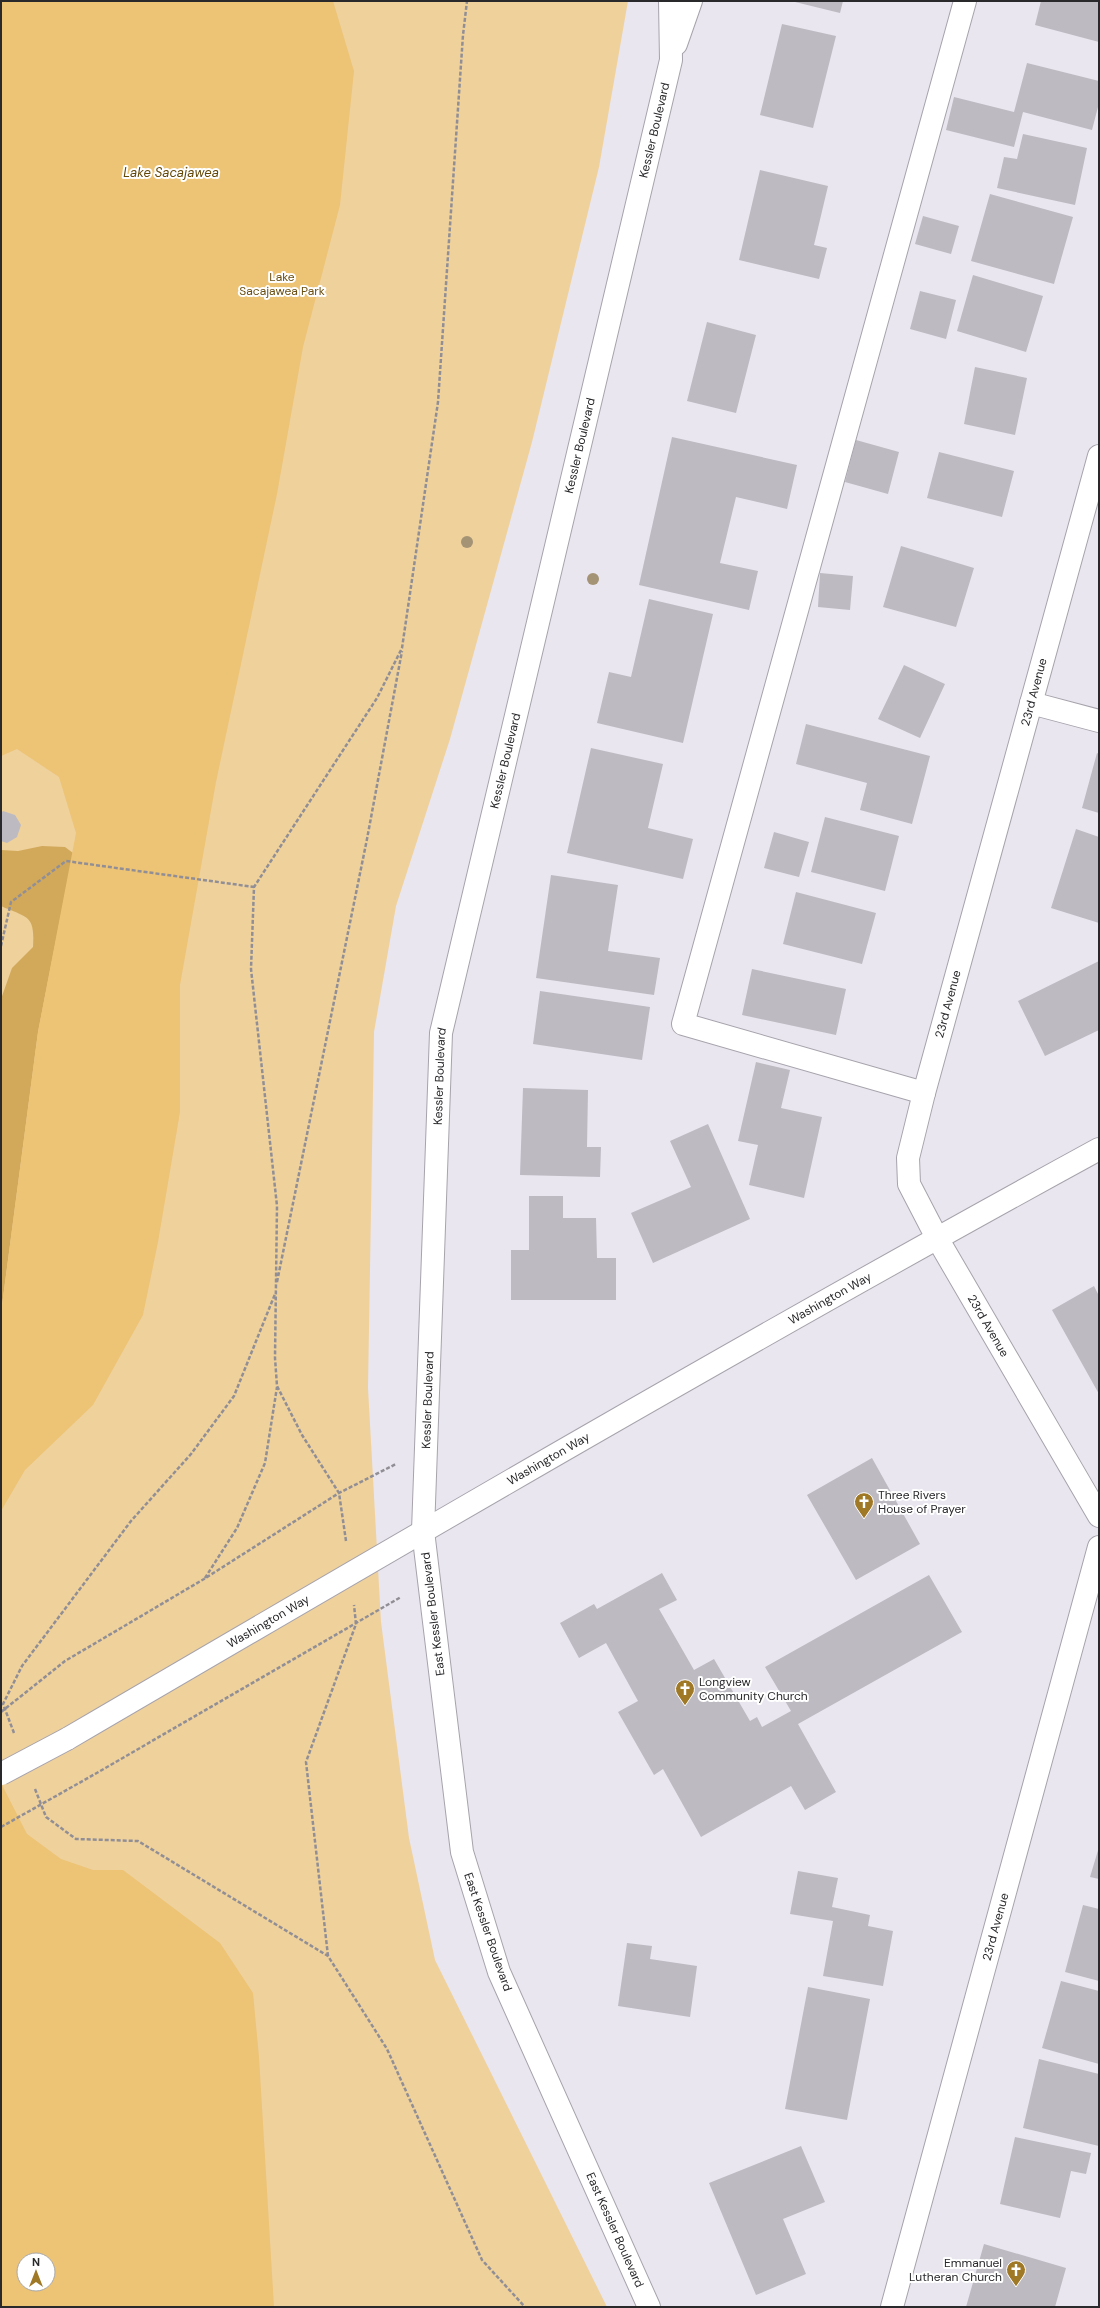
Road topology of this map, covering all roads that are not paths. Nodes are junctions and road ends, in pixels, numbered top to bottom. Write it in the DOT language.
graph roads {
  1 [pos="670,1"];
  2 [pos="691,1"];
  3 [pos="964,1"];
  4 [pos="671,60"];
  5 [pos="1099,456"];
  6 [pos="1031,703"];
  7 [pos="1099,721"];
  8 [pos="924,1093"];
  9 [pos="1099,1149"];
  10 [pos="937,1238"];
  11 [pos="1099,1516"];
  12 [pos="423,1531"];
  13 [pos="1099,1547"];
  14 [pos="1,1774"];
  15 [pos="649,2307"];
  16 [pos="892,2307"];
  1 -- 4 [label="street, Kessler Boulevard"];
  2 -- 4 [label="street"];
  3 -- 8 [label="street"];
  4 -- 12 [label="street, Kessler Boulevard"];
  5 -- 6 [label="street, 23rd Avenue"];
  6 -- 7 [label="street"];
  6 -- 8 [label="street, 23rd Avenue"];
  8 -- 10 [label="street, 23rd Avenue"];
  9 -- 10 [label="street, Washington Way"];
  10 -- 11 [label="street, 23rd Avenue"];
  10 -- 12 [label="street, Washington Way"];
  12 -- 14 [label="street, Washington Way, bridge"];
  12 -- 15 [label="street, East Kessler Boulevard"];
  13 -- 16 [label="street, 23rd Avenue"];
}
